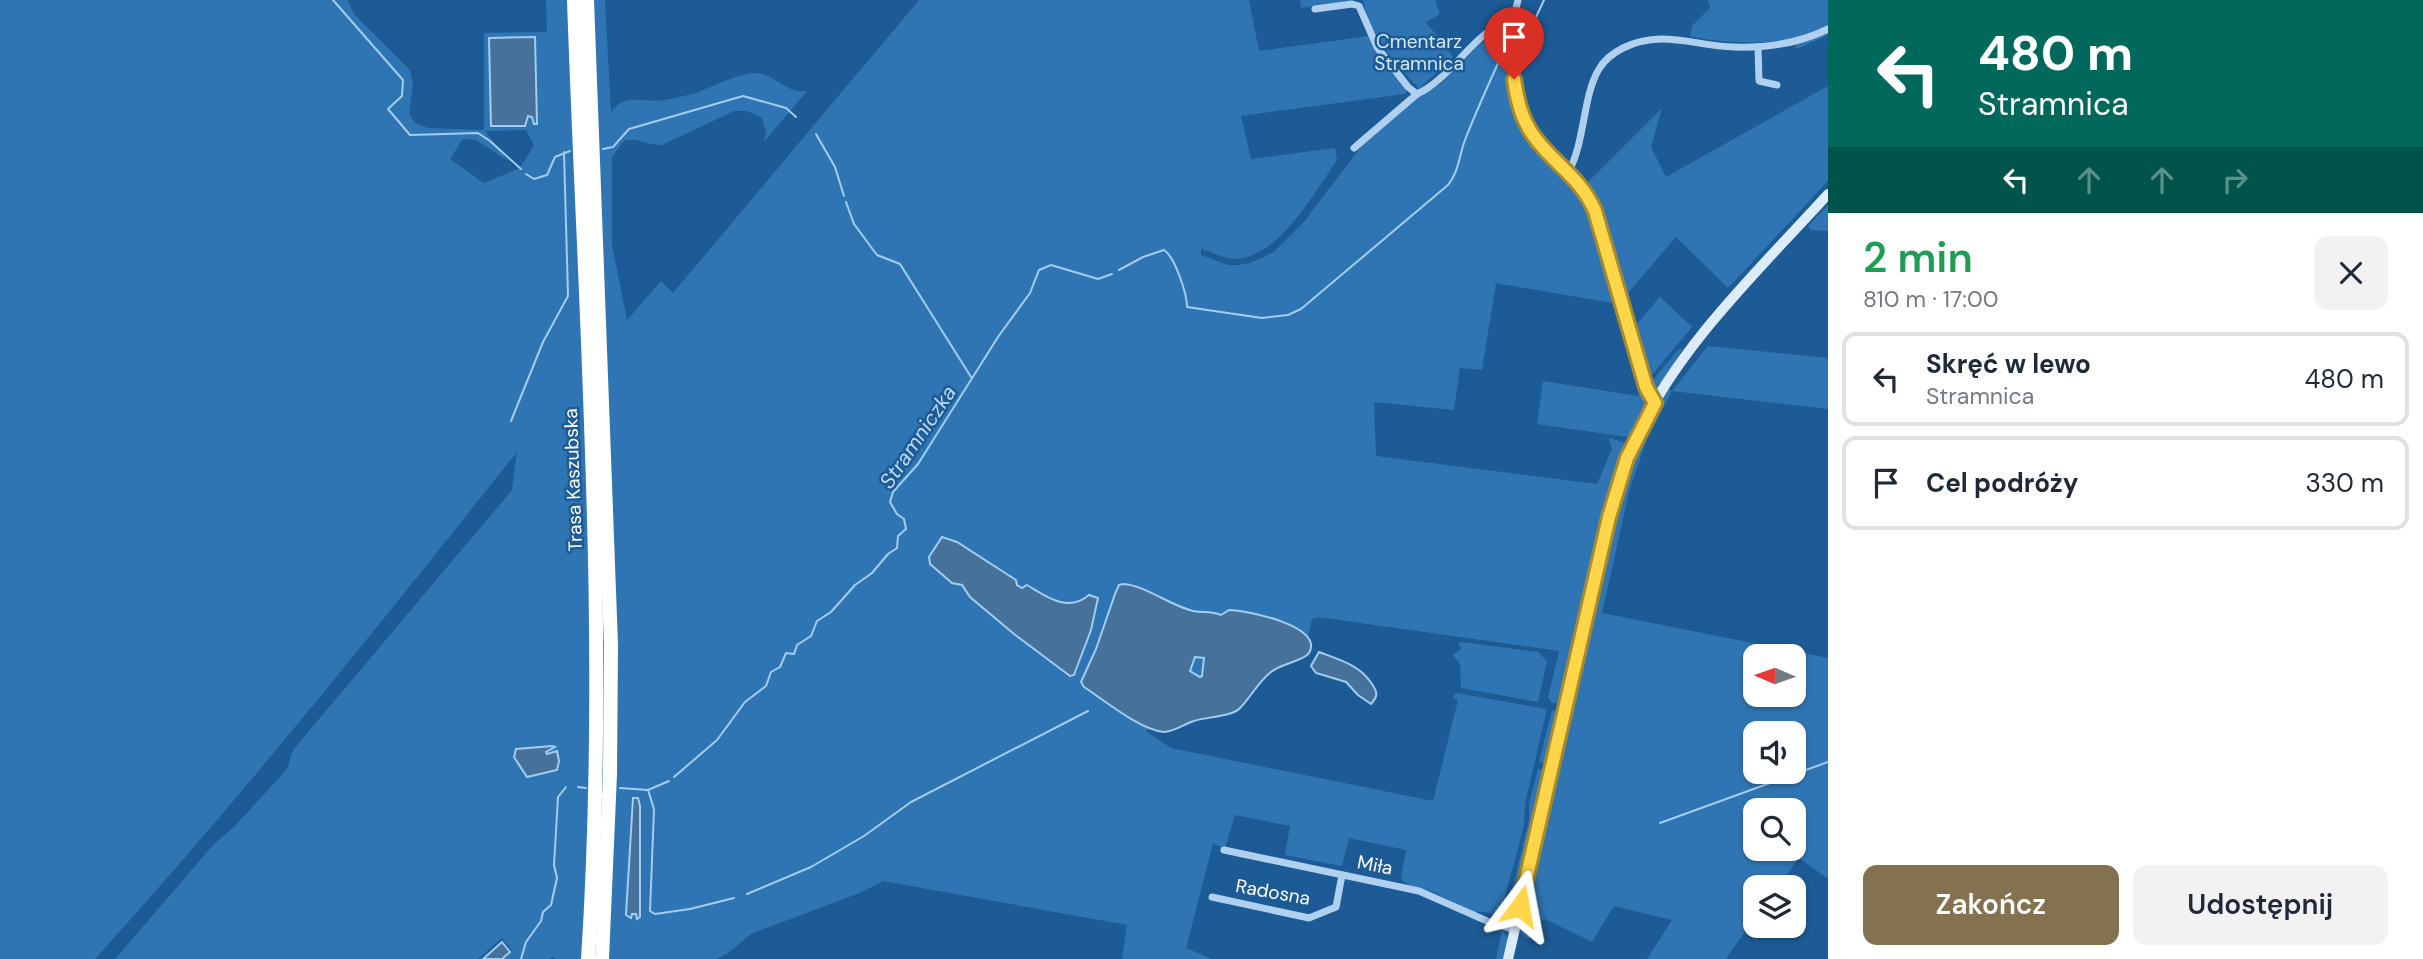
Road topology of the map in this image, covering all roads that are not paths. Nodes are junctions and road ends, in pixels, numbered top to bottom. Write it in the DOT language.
graph roads {
  1 [pos="574,0"];
  2 [pos="587,0"];
  3 [pos="1518,0"];
  4 [pos="1315,9"];
  5 [pos="1513,20"];
  6 [pos="1828,29"];
  7 [pos="1758,47"];
  8 [pos="1777,85"];
  9 [pos="1417,94"];
  10 [pos="1353,148"];
  11 [pos="1569,172"];
  12 [pos="1828,194"];
  13 [pos="1655,403"];
  14 [pos="1224,850"];
  15 [pos="1342,875"];
  16 [pos="1212,897"];
  17 [pos="1515,930"];
  18 [pos="589,959"];
  19 [pos="602,959"];
  20 [pos="1508,959"];
  1 -- 18 [label="highway, Trasa Kaszubska"];
  2 -- 19 [label="highway, Trasa Kaszubska"];
  3 -- 5 [label="street"];
  4 -- 9 [label="street"];
  5 -- 9 [label="street"];
  5 -- 11 [label="street"];
  6 -- 7 [label="street"];
  7 -- 8 [label="street"];
  7 -- 11 [label="street"];
  9 -- 10 [label="street"];
  11 -- 13 [label="street"];
  12 -- 13 [label="main road"];
  13 -- 17 [label="main road"];
  14 -- 15 [label="street, Miła"];
  15 -- 16 [label="street, Radosna"];
  15 -- 17 [label="street, Miła"];
  17 -- 20 [label="main road"];
}
